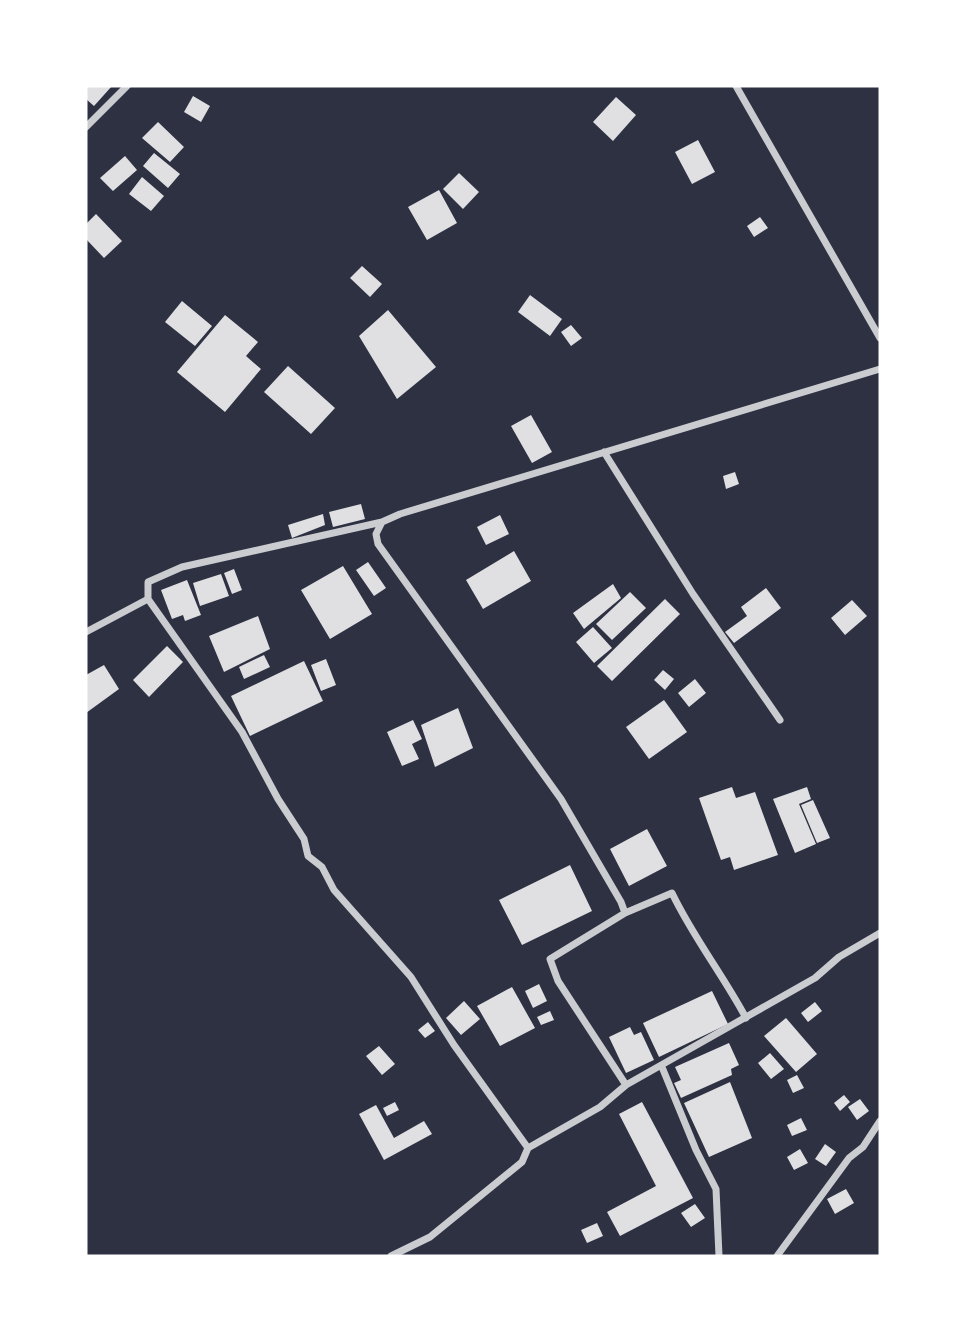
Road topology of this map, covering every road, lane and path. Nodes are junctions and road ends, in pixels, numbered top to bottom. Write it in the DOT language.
graph roads {
  1 [pos="127,86"];
  2 [pos="736,86"];
  3 [pos="86,127"];
  4 [pos="880,338"];
  5 [pos="880,369"];
  6 [pos="604,452"];
  7 [pos="382,522"];
  8 [pos="148,599"];
  9 [pos="86,632"];
  10 [pos="780,720"];
  11 [pos="625,913"];
  12 [pos="880,933"];
  13 [pos="746,1018"];
  14 [pos="662,1067"];
  15 [pos="626,1086"];
  16 [pos="880,1121"];
  17 [pos="528,1148"];
  18 [pos="391,1256"];
  19 [pos="719,1256"];
  20 [pos="777,1256"];
  1 -- 3 [label="street"];
  2 -- 4 [label="street"];
  5 -- 6 [label="street"];
  6 -- 7 [label="street"];
  6 -- 10 [label="street"];
  7 -- 8 [label="street"];
  7 -- 11 [label="street"];
  8 -- 9 [label="street"];
  8 -- 17 [label="street"];
  11 -- 13 [label="street"];
  11 -- 15 [label="street"];
  12 -- 13 [label="street"];
  13 -- 14 [label="street"];
  14 -- 15 [label="street"];
  14 -- 19 [label="street"];
  15 -- 17 [label="street"];
  16 -- 20 [label="street"];
  17 -- 18 [label="street"];
}
